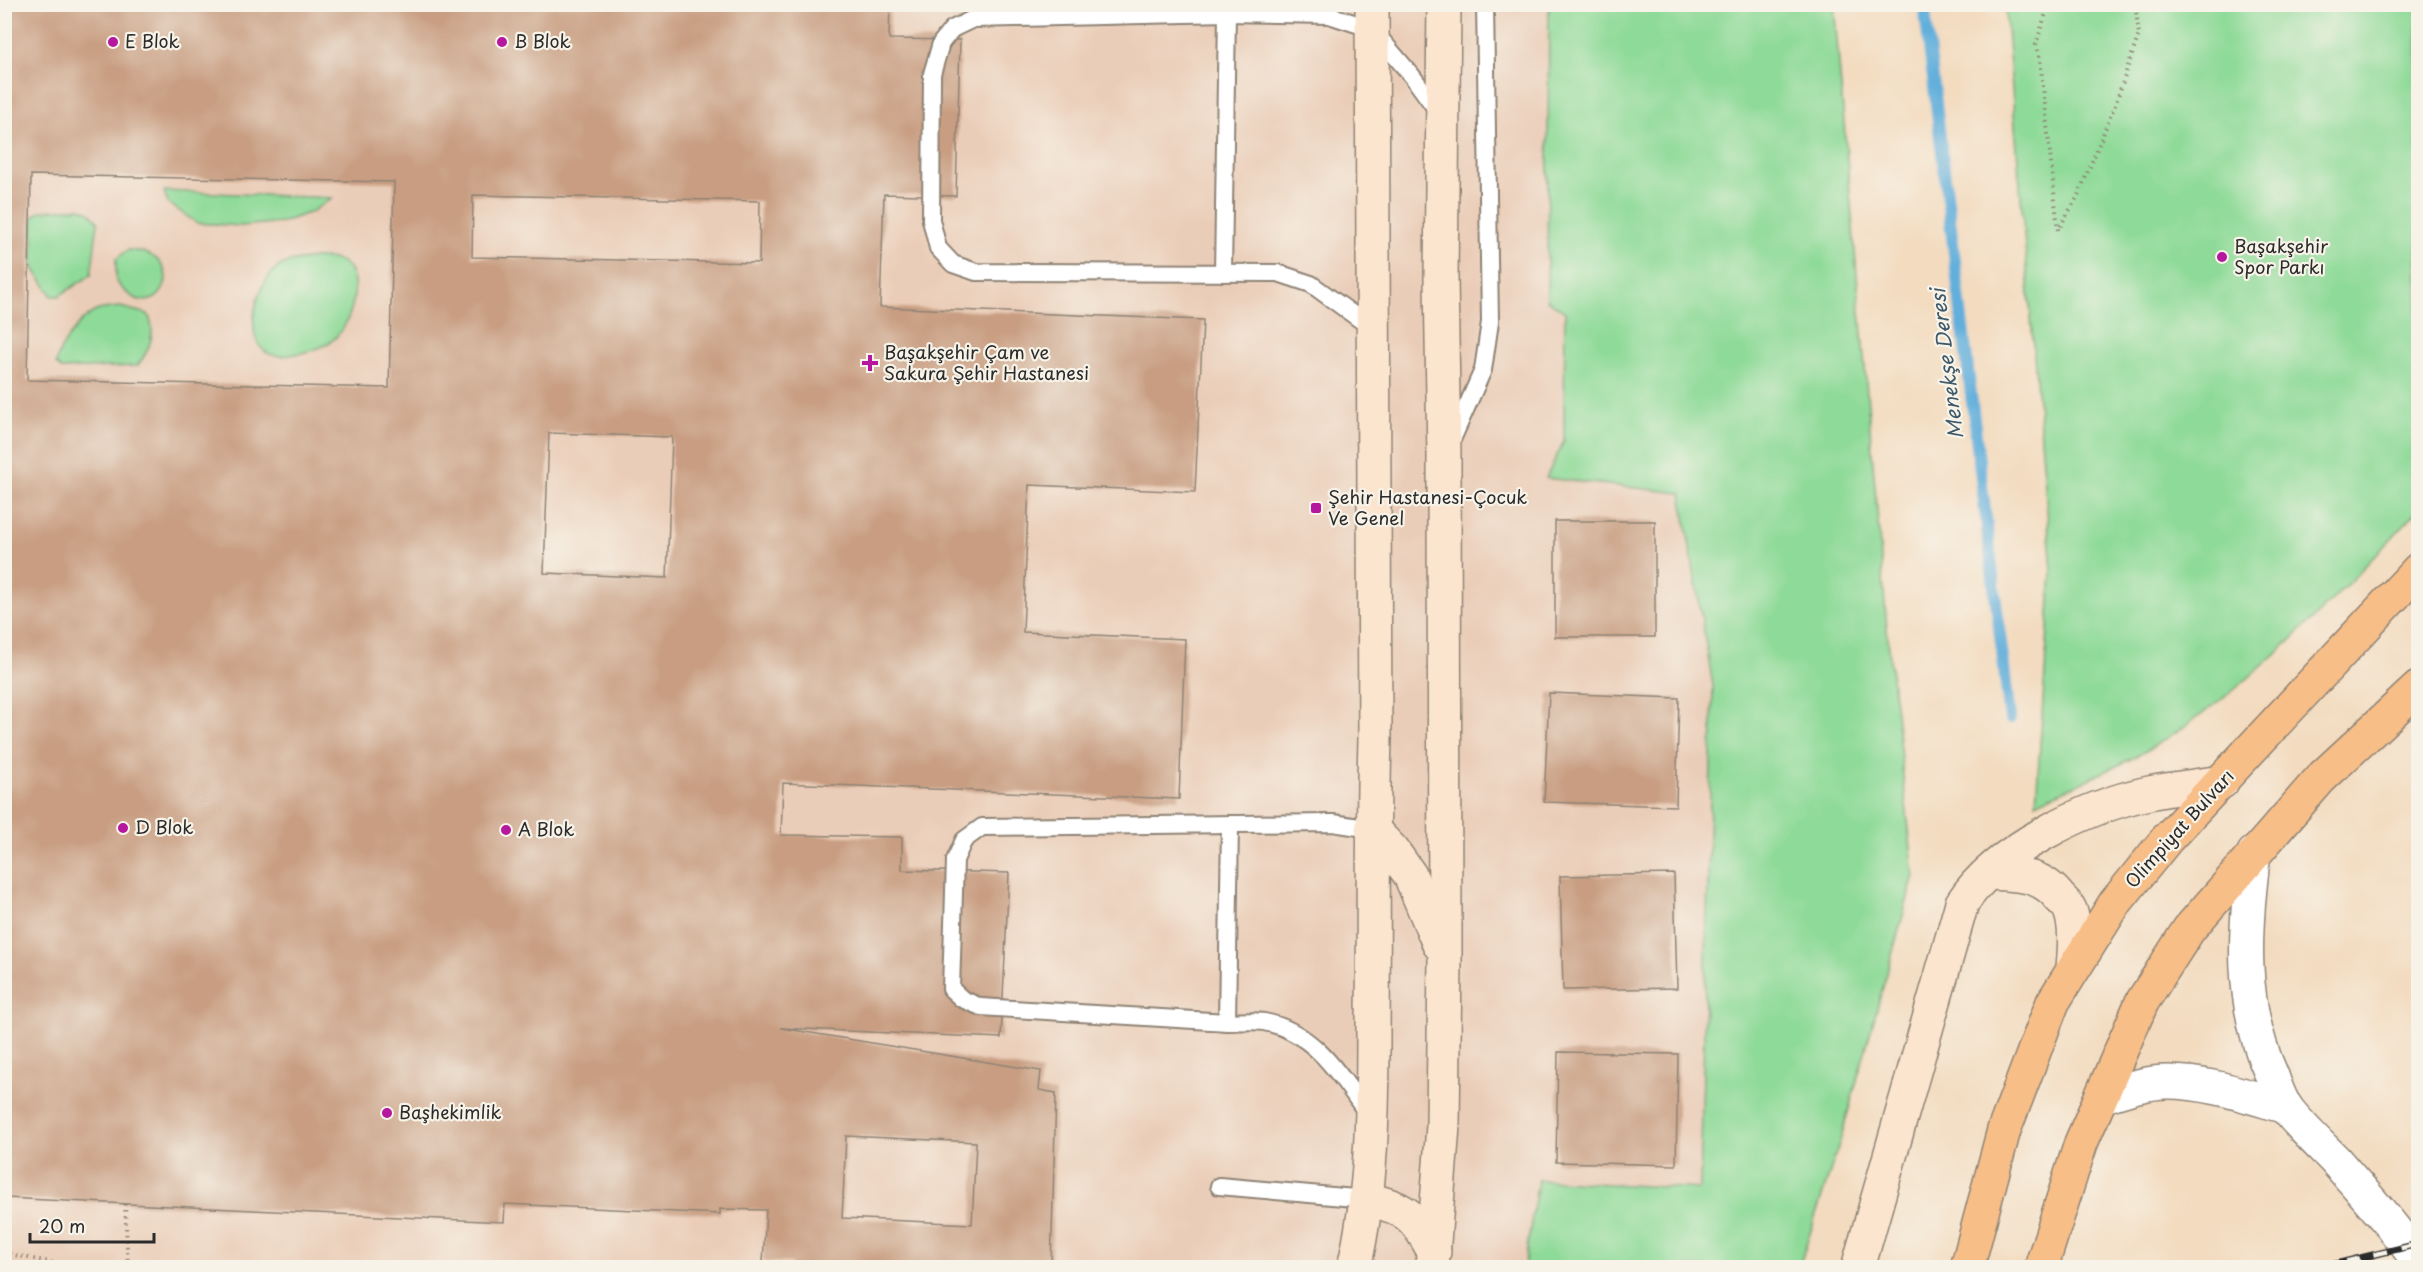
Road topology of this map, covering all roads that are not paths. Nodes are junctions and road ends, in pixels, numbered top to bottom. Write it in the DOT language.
graph roads {
  1 [pos="1444,4"];
  2 [pos="1485,4"];
  3 [pos="1227,13"];
  4 [pos="1372,16"];
  5 [pos="1444,122"];
  6 [pos="1224,273"];
  7 [pos="1373,329"];
  8 [pos="1444,456"];
  9 [pos="2418,570"];
  10 [pos="2418,688"];
  11 [pos="2222,782"];
  12 [pos="1230,824"];
  13 [pos="1372,829"];
  14 [pos="2254,853"];
  15 [pos="1988,873"];
  16 [pos="1445,960"];
  17 [pos="2073,969"];
  18 [pos="1227,1022"];
  19 [pos="2101,1097"];
  20 [pos="2286,1107"];
  21 [pos="1373,1121"];
  22 [pos="1219,1186"];
  23 [pos="1366,1198"];
  24 [pos="1357,1256"];
  25 [pos="1433,1260"];
  26 [pos="2418,1261"];
  27 [pos="1858,1268"];
  28 [pos="1967,1268"];
  29 [pos="2041,1268"];
  1 -- 5 [label="street"];
  2 -- 8 [label="lane"];
  3 -- 4 [label="lane"];
  3 -- 6 [label="lane"];
  3 -- 6 [label="lane"];
  4 -- 5 [label="lane"];
  4 -- 7 [label="street"];
  5 -- 8 [label="street"];
  6 -- 7 [label="lane"];
  7 -- 13 [label="street"];
  8 -- 16 [label="street"];
  9 -- 11 [label="main road, Olimpiyat Bulvarı"];
  10 -- 14 [label="main road"];
  11 -- 15 [label="street"];
  11 -- 17 [label="main road, Olimpiyat Bulvarı"];
  12 -- 13 [label="lane"];
  12 -- 18 [label="lane"];
  12 -- 18 [label="lane"];
  13 -- 16 [label="street"];
  13 -- 21 [label="street"];
  14 -- 19 [label="main road"];
  14 -- 20 [label="street"];
  15 -- 17 [label="street"];
  15 -- 27 [label="street"];
  16 -- 25 [label="street"];
  17 -- 28 [label="main road, Olimpiyat Bulvarı"];
  18 -- 21 [label="lane"];
  19 -- 20 [label="street"];
  19 -- 29 [label="main road"];
  20 -- 26 [label="street"];
  21 -- 23 [label="street"];
  22 -- 23 [label="lane"];
  23 -- 24 [label="street"];
  23 -- 25 [label="street"];
}
